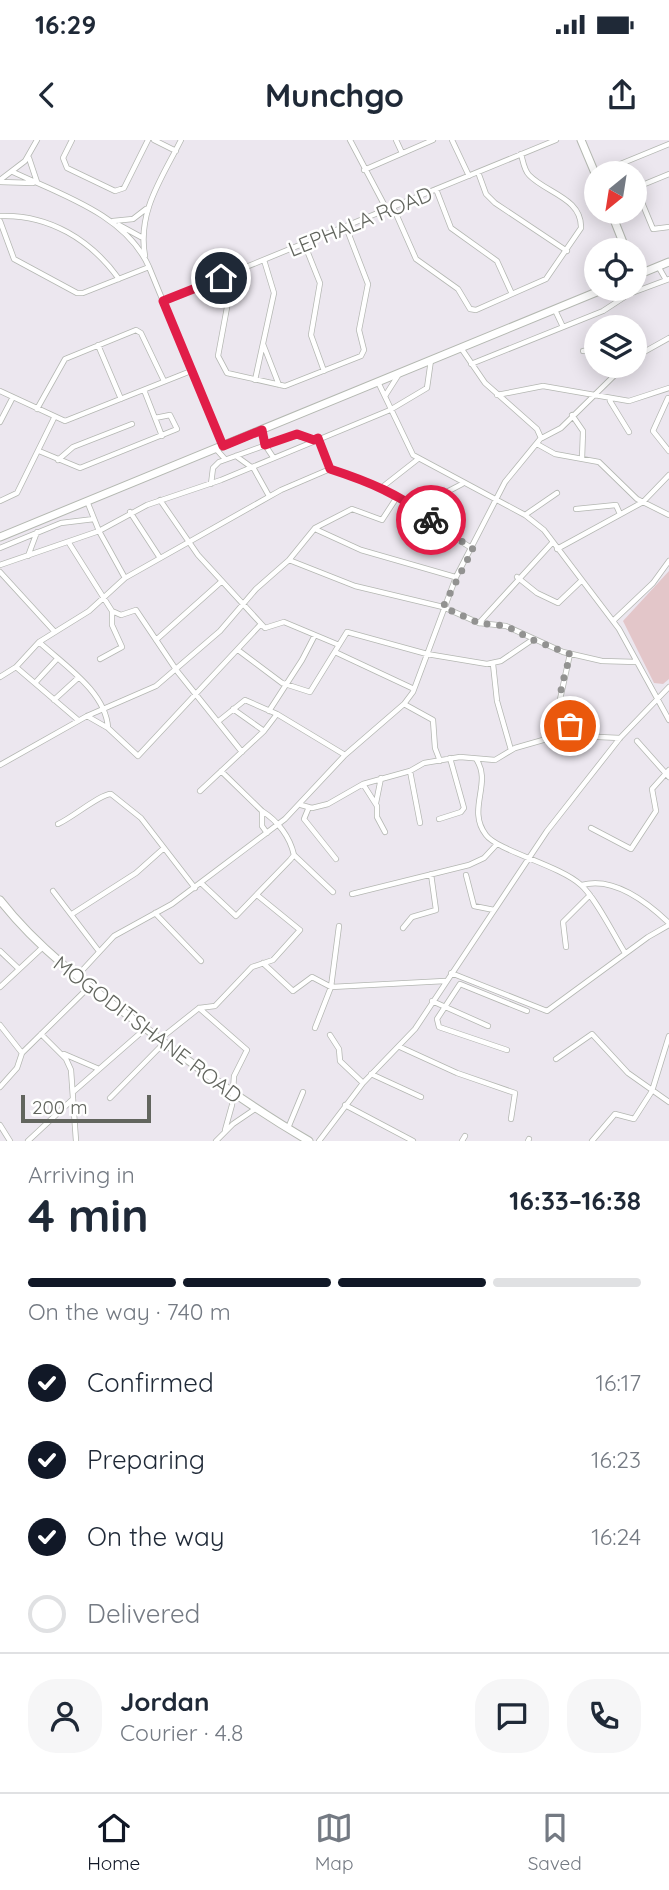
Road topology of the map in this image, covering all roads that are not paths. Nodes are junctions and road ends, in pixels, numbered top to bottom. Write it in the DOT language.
graph roads {
  1 [pos="37,140"];
  2 [pos="72,140"];
  3 [pos="148,140"];
  4 [pos="154,140"];
  5 [pos="181,140"];
  6 [pos="350,140"];
  7 [pos="396,140"];
  8 [pos="433,140"];
  9 [pos="452,140"];
  10 [pos="556,140"];
  11 [pos="581,140"];
  12 [pos="547,142"];
  13 [pos="669,144"];
  14 [pos="176,151"];
  15 [pos="402,153"];
  16 [pos="521,154"];
  17 [pos="28,157"];
  18 [pos="590,161"];
  19 [pos="630,161"];
  20 [pos="364,170"];
  21 [pos="13,172"];
  22 [pos="478,172"];
  23 [pos="669,174"];
  24 [pos="468,176"];
  25 [pos="0,181"];
  26 [pos="37,183"];
  27 [pos="648,183"];
  28 [pos="436,189"];
  29 [pos="393,207"];
  30 [pos="146,209"];
  31 [pos="387,210"];
  32 [pos="648,217"];
  33 [pos="0,219"];
  34 [pos="112,221"];
  35 [pos="346,227"];
  36 [pos="669,227"];
  37 [pos="141,237"];
  38 [pos="304,243"];
  39 [pos="567,251"];
  40 [pos="145,258"];
  41 [pos="264,260"];
  42 [pos="669,262"];
  43 [pos="149,267"];
  44 [pos="658,267"];
  45 [pos="647,270"];
  46 [pos="221,278"];
  47 [pos="119,279"];
  48 [pos="668,279"];
  49 [pos="512,294"];
  50 [pos="584,297"];
  51 [pos="163,301"];
  52 [pos="554,309"];
  53 [pos="563,327"];
  54 [pos="669,338"];
  55 [pos="263,344"];
  56 [pos="98,345"];
  57 [pos="461,348"];
  58 [pos="647,351"];
  59 [pos="431,360"];
  60 [pos="471,364"];
  61 [pos="191,371"];
  62 [pos="324,371"];
  63 [pos="399,373"];
  64 [pos="611,378"];
  65 [pos="255,380"];
  66 [pos="164,381"];
  67 [pos="378,382"];
  68 [pos="279,385"];
  69 [pos="669,388"];
  70 [pos="144,390"];
  71 [pos="0,391"];
  72 [pos="661,391"];
  73 [pos="497,395"];
  74 [pos="592,395"];
  75 [pos="13,397"];
  76 [pos="385,397"];
  77 [pos="669,398"];
  78 [pos="121,399"];
  79 [pos="609,400"];
  80 [pos="37,409"];
  81 [pos="390,410"];
  82 [pos="572,415"];
  83 [pos="54,418"];
  84 [pos="155,418"];
  85 [pos="0,422"];
  86 [pos="132,424"];
  87 [pos="262,430"];
  88 [pos="629,432"];
  89 [pos="162,436"];
  90 [pos="316,439"];
  91 [pos="539,441"];
  92 [pos="265,445"];
  93 [pos="219,447"];
  94 [pos="39,451"];
  95 [pos="669,451"];
  96 [pos="235,456"];
  97 [pos="273,457"];
  98 [pos="225,459"];
  99 [pos="418,459"];
  100 [pos="582,459"];
  101 [pos="58,460"];
  102 [pos="251,466"];
  103 [pos="330,469"];
  104 [pos="669,475"];
  105 [pos="211,484"];
  106 [pos="463,484"];
  107 [pos="381,488"];
  108 [pos="557,493"];
  109 [pos="269,496"];
  110 [pos="397,497"];
  111 [pos="160,500"];
  112 [pos="496,500"];
  113 [pos="0,501"];
  114 [pos="87,501"];
  115 [pos="643,502"];
  116 [pos="416,508"];
  117 [pos="576,509"];
  118 [pos="130,512"];
  119 [pos="620,514"];
  120 [pos="525,515"];
  121 [pos="669,515"];
  122 [pos="94,519"];
  123 [pos="315,528"];
  124 [pos="99,531"];
  125 [pos="37,532"];
  126 [pos="0,537"];
  127 [pos="189,540"];
  128 [pos="69,543"];
  129 [pos="552,543"];
  130 [pos="0,548"];
  131 [pos="473,549"];
  132 [pos="557,549"];
  133 [pos="28,557"];
  134 [pos="160,558"];
  135 [pos="289,560"];
  136 [pos="669,561"];
  137 [pos="0,565"];
  138 [pos="0,572"];
  139 [pos="456,577"];
  140 [pos="517,577"];
  141 [pos="125,578"];
  142 [pos="582,580"];
  143 [pos="222,581"];
  144 [pos="102,597"];
  145 [pos="243,606"];
  146 [pos="443,607"];
  147 [pos="112,611"];
  148 [pos="613,621"];
  149 [pos="479,623"];
  150 [pos="261,624"];
  151 [pos="54,631"];
  152 [pos="315,635"];
  153 [pos="156,640"];
  154 [pos="533,640"];
  155 [pos="39,642"];
  156 [pos="339,645"];
  157 [pos="238,650"];
  158 [pos="335,652"];
  159 [pos="427,654"];
  160 [pos="570,654"];
  161 [pos="57,659"];
  162 [pos="100,660"];
  163 [pos="637,662"];
  164 [pos="493,664"];
  165 [pos="16,667"];
  166 [pos="177,671"];
  167 [pos="0,677"];
  168 [pos="78,677"];
  169 [pos="35,684"];
  170 [pos="286,684"];
  171 [pos="669,687"];
  172 [pos="414,689"];
  173 [pos="197,695"];
  174 [pos="656,698"];
  175 [pos="54,700"];
  176 [pos="404,704"];
  177 [pos="102,708"];
  178 [pos="233,709"];
  179 [pos="270,711"];
  180 [pos="277,714"];
  181 [pos="87,716"];
  182 [pos="78,720"];
  183 [pos="220,720"];
  184 [pos="669,720"];
  185 [pos="108,728"];
  186 [pos="264,731"];
  187 [pos="577,736"];
  188 [pos="620,738"];
  189 [pos="637,741"];
  190 [pos="511,750"];
  191 [pos="242,752"];
  192 [pos="345,755"];
  193 [pos="450,758"];
  194 [pos="475,758"];
  195 [pos="440,761"];
  196 [pos="0,765"];
  197 [pos="221,771"];
  198 [pos="410,771"];
  199 [pos="668,774"];
  200 [pos="381,778"];
  201 [pos="363,784"];
  202 [pos="200,791"];
  203 [pos="376,804"];
  204 [pos="301,805"];
  205 [pos="309,807"];
  206 [pos="262,811"];
  207 [pos="439,819"];
  208 [pos="420,823"];
  209 [pos="58,824"];
  210 [pos="278,824"];
  211 [pos="591,828"];
  212 [pos="385,832"];
  213 [pos="267,833"];
  214 [pos="497,844"];
  215 [pos="164,848"];
  216 [pos="293,855"];
  217 [pos="530,856"];
  218 [pos="336,859"];
  219 [pos="431,874"];
  220 [pos="466,875"];
  221 [pos="201,883"];
  222 [pos="582,885"];
  223 [pos="195,888"];
  224 [pos="53,891"];
  225 [pos="333,892"];
  226 [pos="352,894"];
  227 [pos="257,895"];
  228 [pos="590,895"];
  229 [pos="0,900"];
  230 [pos="494,910"];
  231 [pos="155,913"];
  232 [pos="72,914"];
  233 [pos="669,924"];
  234 [pos="339,926"];
  235 [pos="403,928"];
  236 [pos="43,947"];
  237 [pos="566,947"];
  238 [pos="99,950"];
  239 [pos="0,951"];
  240 [pos="625,953"];
  241 [pos="201,961"];
  242 [pos="263,963"];
  243 [pos="19,970"];
  244 [pos="451,973"];
  245 [pos="77,977"];
  246 [pos="446,981"];
  247 [pos="89,986"];
  248 [pos="0,987"];
  249 [pos="331,987"];
  250 [pos="432,1002"];
  251 [pos="199,1008"];
  252 [pos="444,1008"];
  253 [pos="527,1011"];
  254 [pos="0,1024"];
  255 [pos="488,1026"];
  256 [pos="315,1028"];
  257 [pos="145,1029"];
  258 [pos="41,1034"];
  259 [pos="330,1035"];
  260 [pos="669,1036"];
  261 [pos="162,1042"];
  262 [pos="400,1047"];
  263 [pos="507,1050"];
  264 [pos="60,1052"];
  265 [pos="22,1053"];
  266 [pos="556,1059"];
  267 [pos="99,1069"];
  268 [pos="371,1074"];
  269 [pos="363,1083"];
  270 [pos="0,1087"];
  271 [pos="652,1091"];
  272 [pos="303,1092"];
  273 [pos="73,1093"];
  274 [pos="231,1093"];
  275 [pos="421,1097"];
  276 [pos="110,1098"];
  277 [pos="73,1099"];
  278 [pos="669,1102"];
  279 [pos="345,1105"];
  280 [pos="255,1109"];
  281 [pos="510,1119"];
  282 [pos="0,1125"];
  283 [pos="288,1129"];
  284 [pos="225,1130"];
  285 [pos="10,1141"];
  286 [pos="28,1141"];
  287 [pos="76,1141"];
  288 [pos="216,1141"];
  289 [pos="309,1141"];
  290 [pos="319,1141"];
  291 [pos="413,1141"];
  292 [pos="592,1141"];
  1 -- 17 [label="street"];
  2 -- 3 [label="street"];
  4 -- 14 [label="street"];
  5 -- 14 [label="street"];
  6 -- 20 [label="street"];
  7 -- 15 [label="street"];
  8 -- 15 [label="street"];
  9 -- 24 [label="street"];
  10 -- 12 [label="street, LEPHALA ROAD"];
  11 -- 18 [label="main road"];
  12 -- 16 [label="street, LEPHALA ROAD"];
  13 -- 19 [label="street"];
  14 -- 30 [label="street"];
  15 -- 20 [label="street"];
  16 -- 22 [label="street, LEPHALA ROAD"];
  16 -- 39 [label="street"];
  17 -- 21 [label="street"];
  17 -- 26 [label="street"];
  20 -- 31 [label="street"];
  21 -- 25 [label="street"];
  21 -- 26 [label="street"];
  22 -- 24 [label="street, LEPHALA ROAD"];
  22 -- 39 [label="street"];
  23 -- 27 [label="street"];
  24 -- 28 [label="street, LEPHALA ROAD"];
  25 -- 26 [label="street"];
  26 -- 34 [label="street"];
  28 -- 29 [label="street, LEPHALA ROAD"];
  28 -- 49 [label="street"];
  29 -- 31 [label="street, LEPHALA ROAD"];
  29 -- 49 [label="street"];
  30 -- 34 [label="street"];
  30 -- 37 [label="street"];
  31 -- 35 [label="street, LEPHALA ROAD"];
  32 -- 36 [label="street"];
  33 -- 47 [label="street"];
  33 -- 47 [label="street"];
  34 -- 37 [label="street"];
  34 -- 40 [label="street"];
  35 -- 38 [label="street, LEPHALA ROAD"];
  35 -- 62 [label="street"];
  37 -- 40 [label="street"];
  38 -- 41 [label="street, LEPHALA ROAD"];
  38 -- 62 [label="street"];
  39 -- 49 [label="street"];
  40 -- 43 [label="street"];
  41 -- 46 [label="street, LEPHALA ROAD"];
  41 -- 55 [label="street"];
  42 -- 44 [label="main road"];
  43 -- 47 [label="street"];
  43 -- 51 [label="street"];
  44 -- 45 [label="main road"];
  44 -- 48 [label="street"];
  46 -- 51 [label="street, LEPHALA ROAD"];
  46 -- 65 [label="street"];
  48 -- 53 [label="street"];
  50 -- 52 [label="main road"];
  51 -- 61 [label="street"];
  52 -- 53 [label="street"];
  52 -- 57 [label="main road"];
  53 -- 60 [label="street"];
  54 -- 58 [label="street"];
  55 -- 65 [label="street"];
  55 -- 68 [label="street"];
  56 -- 66 [label="street"];
  56 -- 78 [label="street"];
  56 -- 80 [label="street"];
  57 -- 59 [label="main road"];
  57 -- 60 [label="street"];
  59 -- 63 [label="main road"];
  59 -- 81 [label="street"];
  60 -- 73 [label="street"];
  61 -- 66 [label="street"];
  61 -- 93 [label="street"];
  62 -- 68 [label="street"];
  63 -- 67 [label="main road"];
  63 -- 76 [label="street"];
  64 -- 74 [label="street"];
  65 -- 68 [label="street"];
  66 -- 70 [label="street"];
  67 -- 76 [label="street"];
  67 -- 87 [label="main road"];
  69 -- 72 [label="street"];
  70 -- 78 [label="street"];
  70 -- 84 [label="street"];
  71 -- 75 [label="street"];
  72 -- 77 [label="street"];
  72 -- 79 [label="street"];
  73 -- 74 [label="street"];
  73 -- 91 [label="street"];
  74 -- 79 [label="street"];
  74 -- 82 [label="street"];
  75 -- 80 [label="street"];
  75 -- 85 [label="street"];
  76 -- 81 [label="street"];
  77 -- 95 [label="street"];
  78 -- 83 [label="street"];
  79 -- 88 [label="street"];
  80 -- 83 [label="street"];
  81 -- 90 [label="street"];
  81 -- 99 [label="street"];
  82 -- 91 [label="street"];
  82 -- 100 [label="street"];
  83 -- 94 [label="street"];
  84 -- 89 [label="street"];
  84 -- 89 [label="street"];
  86 -- 101 [label="street"];
  87 -- 92 [label="street"];
  87 -- 93 [label="main road"];
  89 -- 101 [label="street"];
  90 -- 92 [label="street"];
  90 -- 97 [label="street"];
  90 -- 103 [label="street"];
  91 -- 100 [label="street"];
  91 -- 112 [label="street"];
  92 -- 96 [label="street"];
  92 -- 97 [label="street"];
  93 -- 98 [label="street"];
  93 -- 114 [label="main road"];
  94 -- 101 [label="street"];
  94 -- 113 [label="street"];
  96 -- 98 [label="street"];
  96 -- 102 [label="street"];
  97 -- 102 [label="street"];
  98 -- 105 [label="street"];
  99 -- 106 [label="street"];
  99 -- 107 [label="street"];
  100 -- 115 [label="street"];
  102 -- 105 [label="street"];
  102 -- 109 [label="street"];
  103 -- 107 [label="street"];
  103 -- 109 [label="street"];
  104 -- 115 [label="street"];
  105 -- 111 [label="street"];
  106 -- 112 [label="street"];
  106 -- 116 [label="street"];
  107 -- 110 [label="street"];
  108 -- 120 [label="street"];
  109 -- 127 [label="street"];
  110 -- 116 [label="street"];
  110 -- 123 [label="street"];
  111 -- 118 [label="street"];
  111 -- 127 [label="street"];
  112 -- 120 [label="street"];
  112 -- 131 [label="street"];
  114 -- 122 [label="street"];
  114 -- 126 [label="main road"];
  115 -- 119 [label="street"];
  115 -- 121 [label="street"];
  116 -- 131 [label="street"];
  117 -- 119 [label="street"];
  118 -- 124 [label="street"];
  118 -- 134 [label="street"];
  119 -- 132 [label="street"];
  120 -- 129 [label="street"];
  122 -- 124 [label="street"];
  122 -- 125 [label="street"];
  123 -- 135 [label="street"];
  123 -- 139 [label="street"];
  124 -- 128 [label="street"];
  124 -- 141 [label="street"];
  125 -- 130 [label="street"];
  125 -- 133 [label="street"];
  127 -- 134 [label="street"];
  127 -- 143 [label="street"];
  128 -- 133 [label="street"];
  128 -- 144 [label="street"];
  129 -- 132 [label="street"];
  129 -- 140 [label="street"];
  131 -- 139 [label="street"];
  132 -- 142 [label="street"];
  133 -- 137 [label="street"];
  134 -- 141 [label="street"];
  135 -- 145 [label="street"];
  135 -- 146 [label="street"];
  136 -- 148 [label="street"];
  138 -- 151 [label="street"];
  139 -- 146 [label="street"];
  140 -- 142 [label="street"];
  140 -- 149 [label="street"];
  141 -- 144 [label="street"];
  142 -- 148 [label="street"];
  143 -- 145 [label="street"];
  143 -- 153 [label="street"];
  144 -- 147 [label="street"];
  144 -- 151 [label="street"];
  145 -- 150 [label="street"];
  145 -- 166 [label="street"];
  146 -- 149 [label="street"];
  146 -- 159 [label="street"];
  147 -- 153 [label="street"];
  147 -- 162 [label="street"];
  148 -- 163 [label="street"];
  149 -- 154 [label="street"];
  150 -- 152 [label="street"];
  150 -- 157 [label="street"];
  151 -- 155 [label="street"];
  152 -- 156 [label="street"];
  152 -- 170 [label="street"];
  153 -- 166 [label="street"];
  154 -- 160 [label="street"];
  154 -- 164 [label="street"];
  155 -- 161 [label="street"];
  155 -- 165 [label="street"];
  156 -- 158 [label="street"];
  156 -- 159 [label="street"];
  157 -- 170 [label="street"];
  157 -- 173 [label="street"];
  158 -- 170 [label="street"];
  158 -- 172 [label="street"];
  159 -- 164 [label="street"];
  159 -- 172 [label="street"];
  160 -- 163 [label="street"];
  160 -- 187 [label="street"];
  161 -- 168 [label="street"];
  161 -- 169 [label="street"];
  163 -- 174 [label="street"];
  164 -- 190 [label="street"];
  165 -- 167 [label="street"];
  165 -- 169 [label="street"];
  166 -- 173 [label="street"];
  166 -- 177 [label="street"];
  168 -- 175 [label="street"];
  168 -- 177 [label="street"];
  169 -- 175 [label="street"];
  170 -- 179 [label="street"];
  171 -- 174 [label="street"];
  172 -- 176 [label="street"];
  173 -- 183 [label="street"];
  173 -- 185 [label="street"];
  174 -- 184 [label="street"];
  174 -- 188 [label="street"];
  175 -- 182 [label="street"];
  176 -- 192 [label="street"];
  176 -- 195 [label="street"];
  177 -- 181 [label="street"];
  177 -- 185 [label="street"];
  178 -- 179 [label="street"];
  178 -- 183 [label="street"];
  178 -- 186 [label="street"];
  179 -- 180 [label="street"];
  180 -- 186 [label="street"];
  180 -- 192 [label="street"];
  181 -- 182 [label="street"];
  181 -- 185 [label="street"];
  182 -- 196 [label="street"];
  183 -- 191 [label="street"];
  186 -- 191 [label="street"];
  187 -- 188 [label="street"];
  187 -- 190 [label="street"];
  188 -- 217 [label="street"];
  189 -- 199 [label="street"];
  190 -- 194 [label="street"];
  191 -- 197 [label="street"];
  192 -- 204 [label="street"];
  193 -- 194 [label="street"];
  193 -- 195 [label="street"];
  193 -- 207 [label="street"];
  194 -- 214 [label="street"];
  195 -- 198 [label="street"];
  197 -- 202 [label="street"];
  197 -- 206 [label="street"];
  198 -- 200 [label="street"];
  198 -- 208 [label="street"];
  199 -- 211 [label="street"];
  200 -- 201 [label="street"];
  200 -- 203 [label="street"];
  201 -- 203 [label="street"];
  201 -- 205 [label="street"];
  203 -- 212 [label="street"];
  204 -- 205 [label="street"];
  204 -- 210 [label="street"];
  205 -- 218 [label="street"];
  206 -- 210 [label="street"];
  206 -- 213 [label="street"];
  209 -- 215 [label="street"];
  210 -- 213 [label="street"];
  210 -- 216 [label="street"];
  213 -- 221 [label="street"];
  214 -- 217 [label="street"];
  214 -- 219 [label="street"];
  215 -- 223 [label="street"];
  215 -- 232 [label="street"];
  216 -- 225 [label="street"];
  216 -- 227 [label="street"];
  217 -- 222 [label="street"];
  217 -- 230 [label="street"];
  219 -- 226 [label="street"];
  219 -- 235 [label="street"];
  220 -- 230 [label="street"];
  221 -- 223 [label="street"];
  221 -- 227 [label="street"];
  222 -- 228 [label="street"];
  222 -- 233 [label="street"];
  223 -- 231 [label="street"];
  224 -- 232 [label="street"];
  227 -- 242 [label="street"];
  228 -- 237 [label="street"];
  228 -- 240 [label="street"];
  229 -- 236 [label="main road, MOGODITSHANE ROAD"];
  230 -- 244 [label="street"];
  231 -- 238 [label="street"];
  231 -- 241 [label="street"];
  232 -- 238 [label="street"];
  233 -- 240 [label="street"];
  234 -- 249 [label="street"];
  236 -- 243 [label="street"];
  236 -- 245 [label="main road, MOGODITSHANE ROAD"];
  238 -- 245 [label="street"];
  239 -- 243 [label="street"];
  240 -- 244 [label="street"];
  242 -- 249 [label="street"];
  242 -- 251 [label="street"];
  243 -- 248 [label="street"];
  244 -- 246 [label="street"];
  245 -- 247 [label="main road, MOGODITSHANE ROAD"];
  246 -- 249 [label="street"];
  246 -- 250 [label="street"];
  247 -- 257 [label="main road, MOGODITSHANE ROAD"];
  247 -- 258 [label="street"];
  249 -- 256 [label="street"];
  250 -- 252 [label="street"];
  250 -- 262 [label="street"];
  251 -- 261 [label="street"];
  251 -- 274 [label="street"];
  252 -- 253 [label="street"];
  252 -- 255 [label="street"];
  252 -- 263 [label="street"];
  254 -- 265 [label="street"];
  257 -- 261 [label="main road, MOGODITSHANE ROAD"];
  257 -- 267 [label="street"];
  258 -- 264 [label="street"];
  258 -- 265 [label="street"];
  259 -- 269 [label="street"];
  260 -- 271 [label="street"];
  261 -- 274 [label="main road, MOGODITSHANE ROAD"];
  261 -- 276 [label="street"];
  262 -- 268 [label="street"];
  262 -- 281 [label="street"];
  264 -- 267 [label="street"];
  264 -- 273 [label="street"];
  265 -- 270 [label="street"];
  266 -- 271 [label="street"];
  267 -- 273 [label="street"];
  268 -- 269 [label="street"];
  268 -- 275 [label="street"];
  269 -- 279 [label="street"];
  271 -- 278 [label="street"];
  271 -- 292 [label="street"];
  272 -- 283 [label="street"];
  273 -- 277 [label="street"];
  274 -- 280 [label="main road, MOGODITSHANE ROAD"];
  274 -- 284 [label="street"];
  277 -- 286 [label="street"];
  277 -- 287 [label="street"];
  279 -- 290 [label="street"];
  279 -- 291 [label="street"];
  280 -- 283 [label="main road, MOGODITSHANE ROAD"];
  280 -- 284 [label="street"];
  282 -- 285 [label="street"];
  283 -- 289 [label="main road, MOGODITSHANE ROAD"];
  284 -- 288 [label="street"];
}
